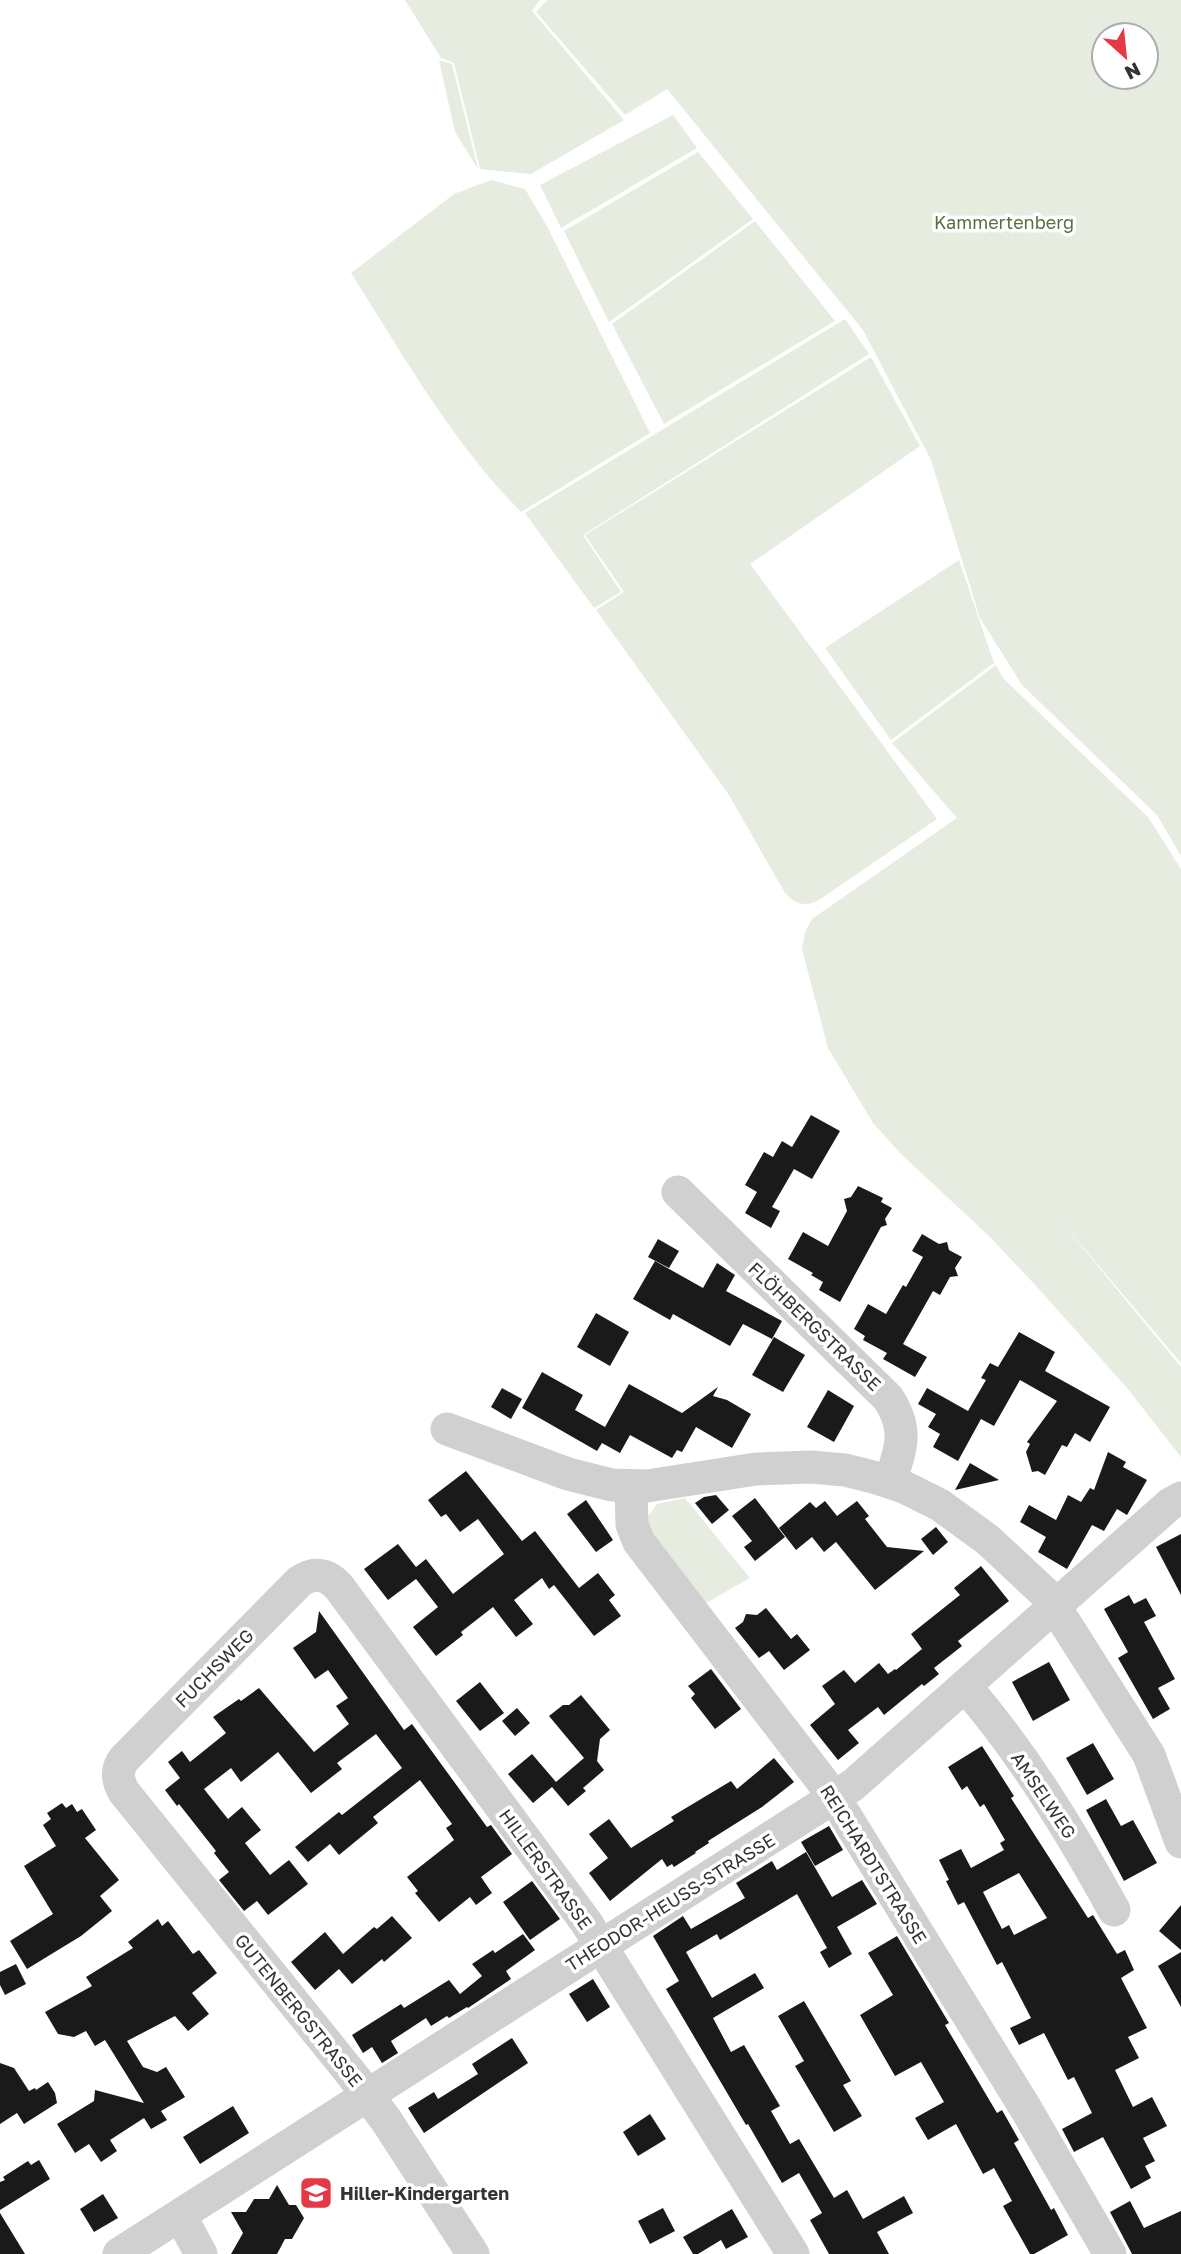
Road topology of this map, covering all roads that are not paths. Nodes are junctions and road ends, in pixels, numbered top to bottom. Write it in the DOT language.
graph roads {
  1 [pos="678,1192"];
  2 [pos="447,1429"];
  3 [pos="890,1482"];
  4 [pos="631,1486"];
  5 [pos="1181,1497"];
  6 [pos="320,1574"];
  7 [pos="1055,1607"];
  8 [pos="965,1686"];
  9 [pos="118,1774"];
  10 [pos="834,1798"];
  11 [pos="1181,1842"];
  12 [pos="1114,1910"];
  13 [pos="601,1946"];
  14 [pos="366,2094"];
  15 [pos="181,2217"];
  16 [pos="119,2254"];
  17 [pos="201,2254"];
  18 [pos="473,2254"];
  19 [pos="793,2254"];
  20 [pos="1110,2254"];
  1 -- 3 [label="street, FLÖHBERGSTRASSE"];
  2 -- 4 [label="street"];
  3 -- 4 [label="street"];
  3 -- 7 [label="street"];
  4 -- 10 [label="street, REICHARDTSTRASSE"];
  5 -- 7 [label="street, THEODOR-HEUSS-STRASSE"];
  6 -- 9 [label="street, FUCHSWEG"];
  6 -- 13 [label="street, HILLERSTRASSE"];
  7 -- 8 [label="street, THEODOR-HEUSS-STRASSE"];
  7 -- 11 [label="street"];
  8 -- 10 [label="street, THEODOR-HEUSS-STRASSE"];
  8 -- 12 [label="street, AMSELWEG"];
  9 -- 14 [label="street, GUTENBERGSTRASSE"];
  10 -- 13 [label="street, THEODOR-HEUSS-STRASSE"];
  10 -- 20 [label="street, REICHARDTSTRASSE"];
  13 -- 14 [label="street, THEODOR-HEUSS-STRASSE"];
  13 -- 19 [label="street, HILLERSTRASSE"];
  14 -- 15 [label="street, THEODOR-HEUSS-STRASSE"];
  14 -- 18 [label="street, GUTENBERGSTRASSE"];
  15 -- 16 [label="street, THEODOR-HEUSS-STRASSE"];
  15 -- 17 [label="street"];
}
